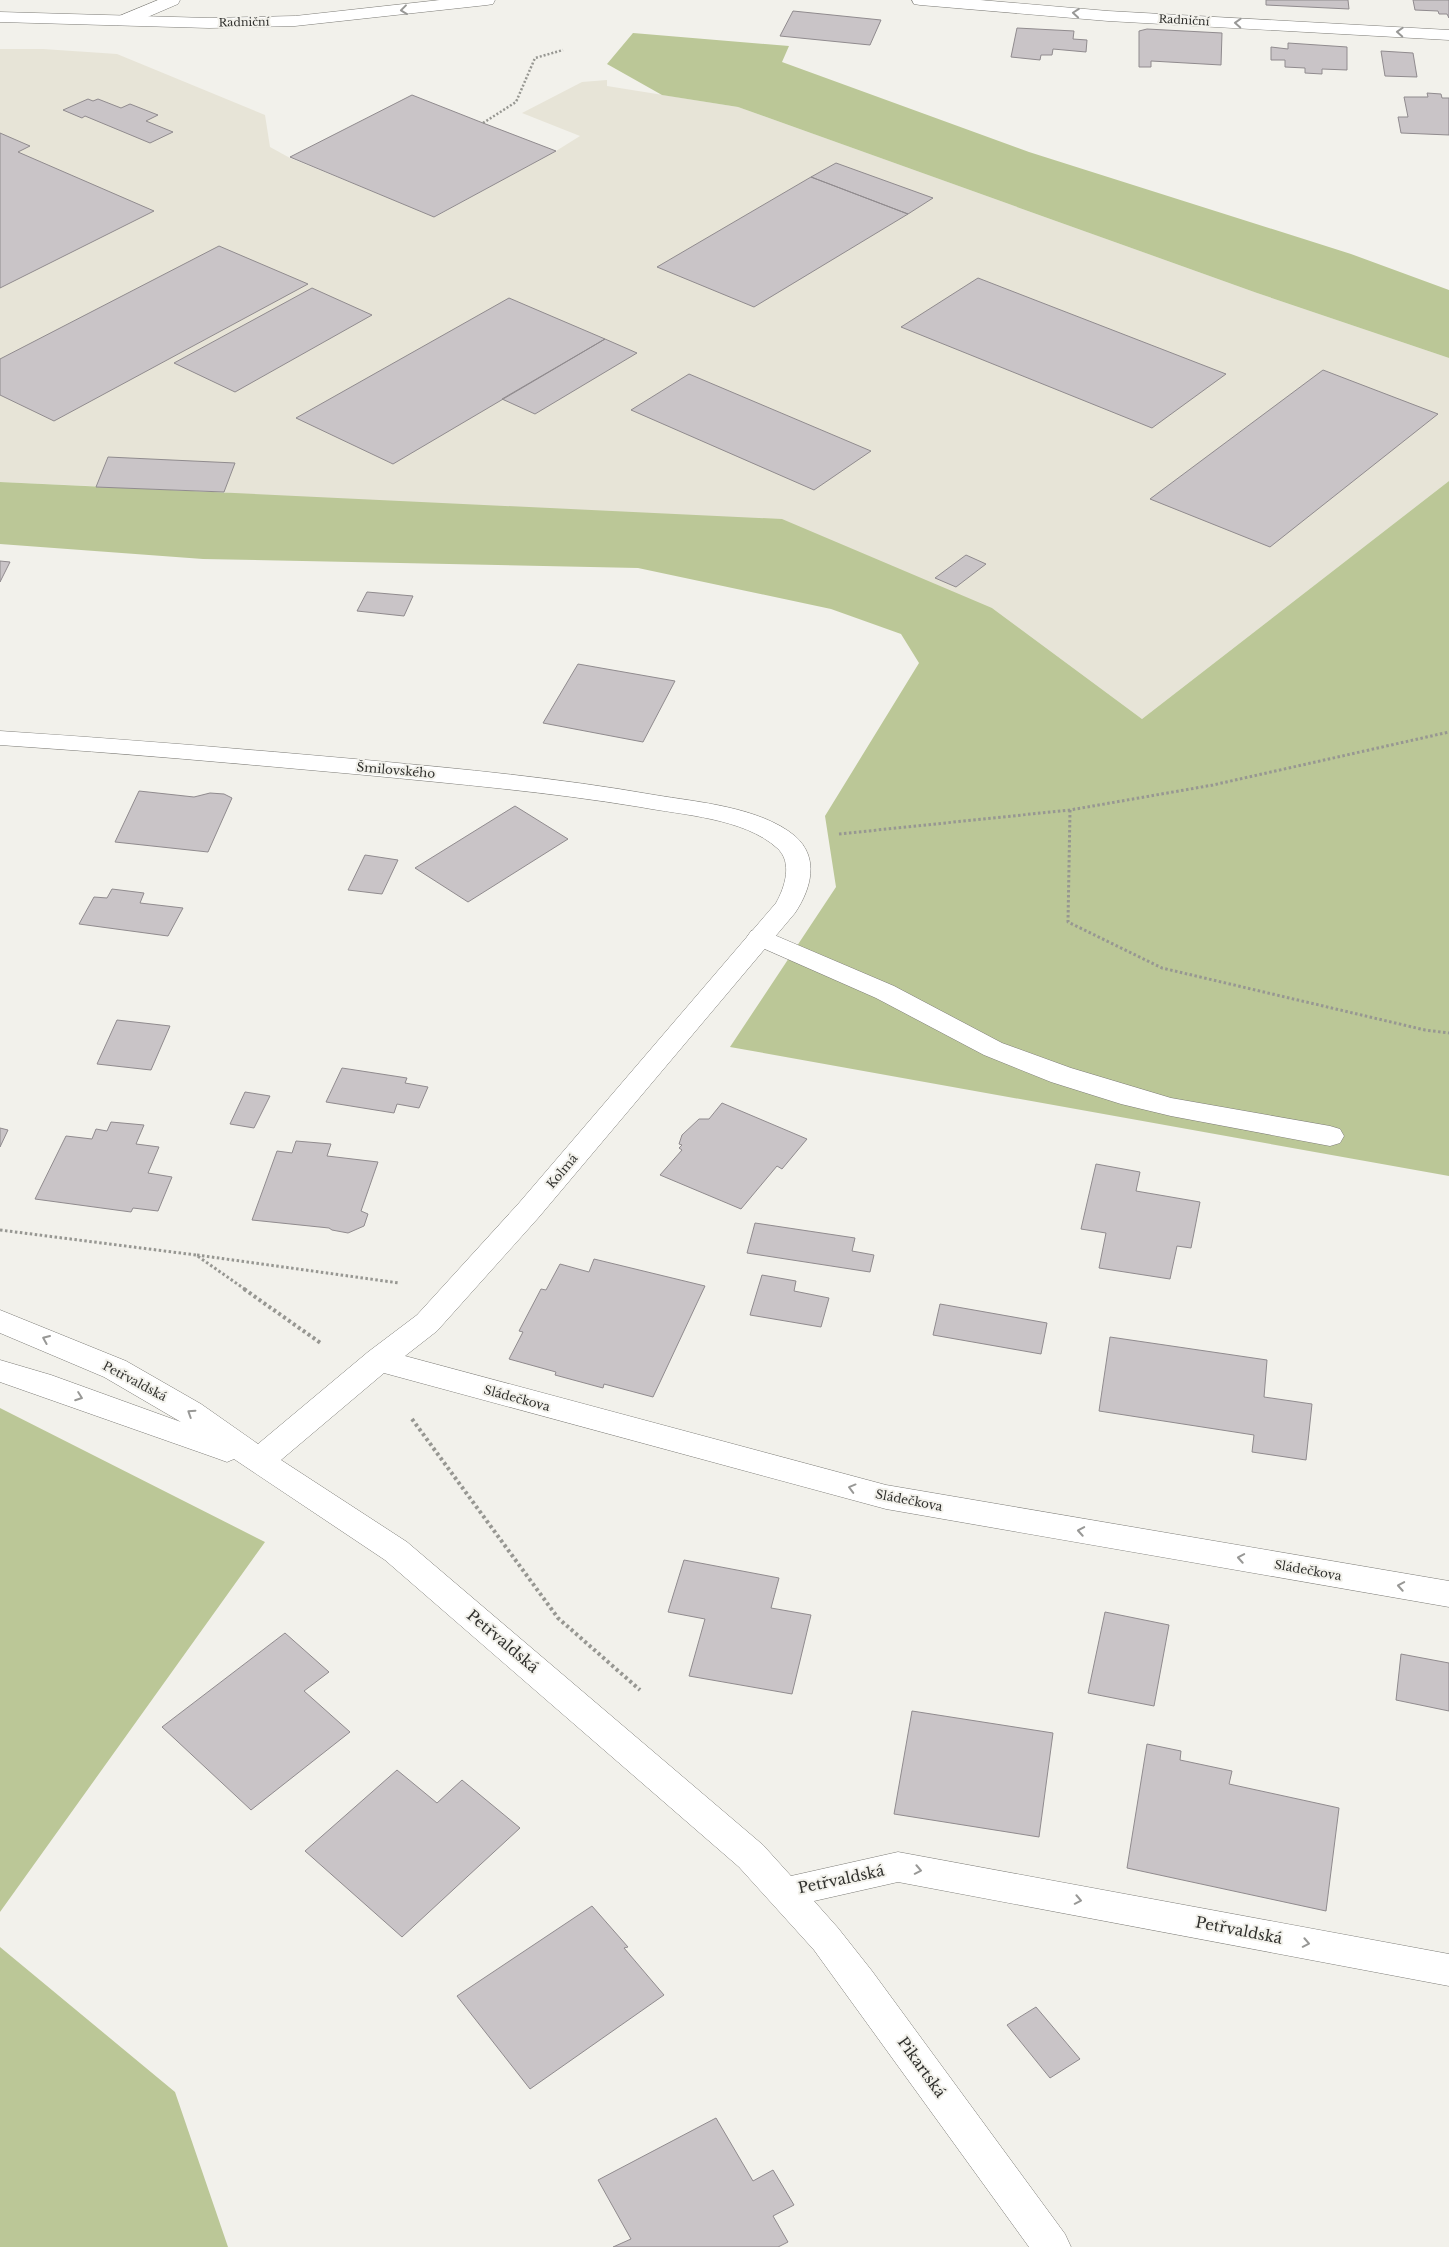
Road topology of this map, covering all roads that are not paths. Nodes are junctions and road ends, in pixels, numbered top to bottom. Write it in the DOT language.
graph roads {
  1 [pos="172,0"];
  2 [pos="487,0"];
  3 [pos="920,0"];
  4 [pos="0,17"];
  5 [pos="123,21"];
  6 [pos="1449,35"];
  7 [pos="0,738"];
  8 [pos="784,840"];
  9 [pos="760,937"];
  10 [pos="1330,1136"];
  11 [pos="0,1321"];
  12 [pos="379,1360"];
  13 [pos="0,1371"];
  14 [pos="259,1461"];
  15 [pos="1449,1594"];
  16 [pos="785,1892"];
  17 [pos="1449,1970"];
  18 [pos="1052,2247"];
  1 -- 5 [label="street"];
  2 -- 5 [label="street, Radniční, one-way"];
  6 -- 3 [label="street, Radniční, one-way"];
  4 -- 5 [label="street, Radniční"];
  7 -- 8 [label="street, Šmilovského"];
  8 -- 9 [label="street, Kolmá"];
  9 -- 10 [label="street"];
  9 -- 12 [label="street, Kolmá"];
  14 -- 11 [label="street, Petřvaldská, one-way"];
  12 -- 14 [label="street, Kolmá"];
  15 -- 12 [label="street, Sládečkova, one-way"];
  13 -- 14 [label="street, Petřvaldská, one-way"];
  14 -- 16 [label="street, Petřvaldská"];
  16 -- 17 [label="street, Petřvaldská, one-way"];
  16 -- 18 [label="street, Pikartská"];
}
